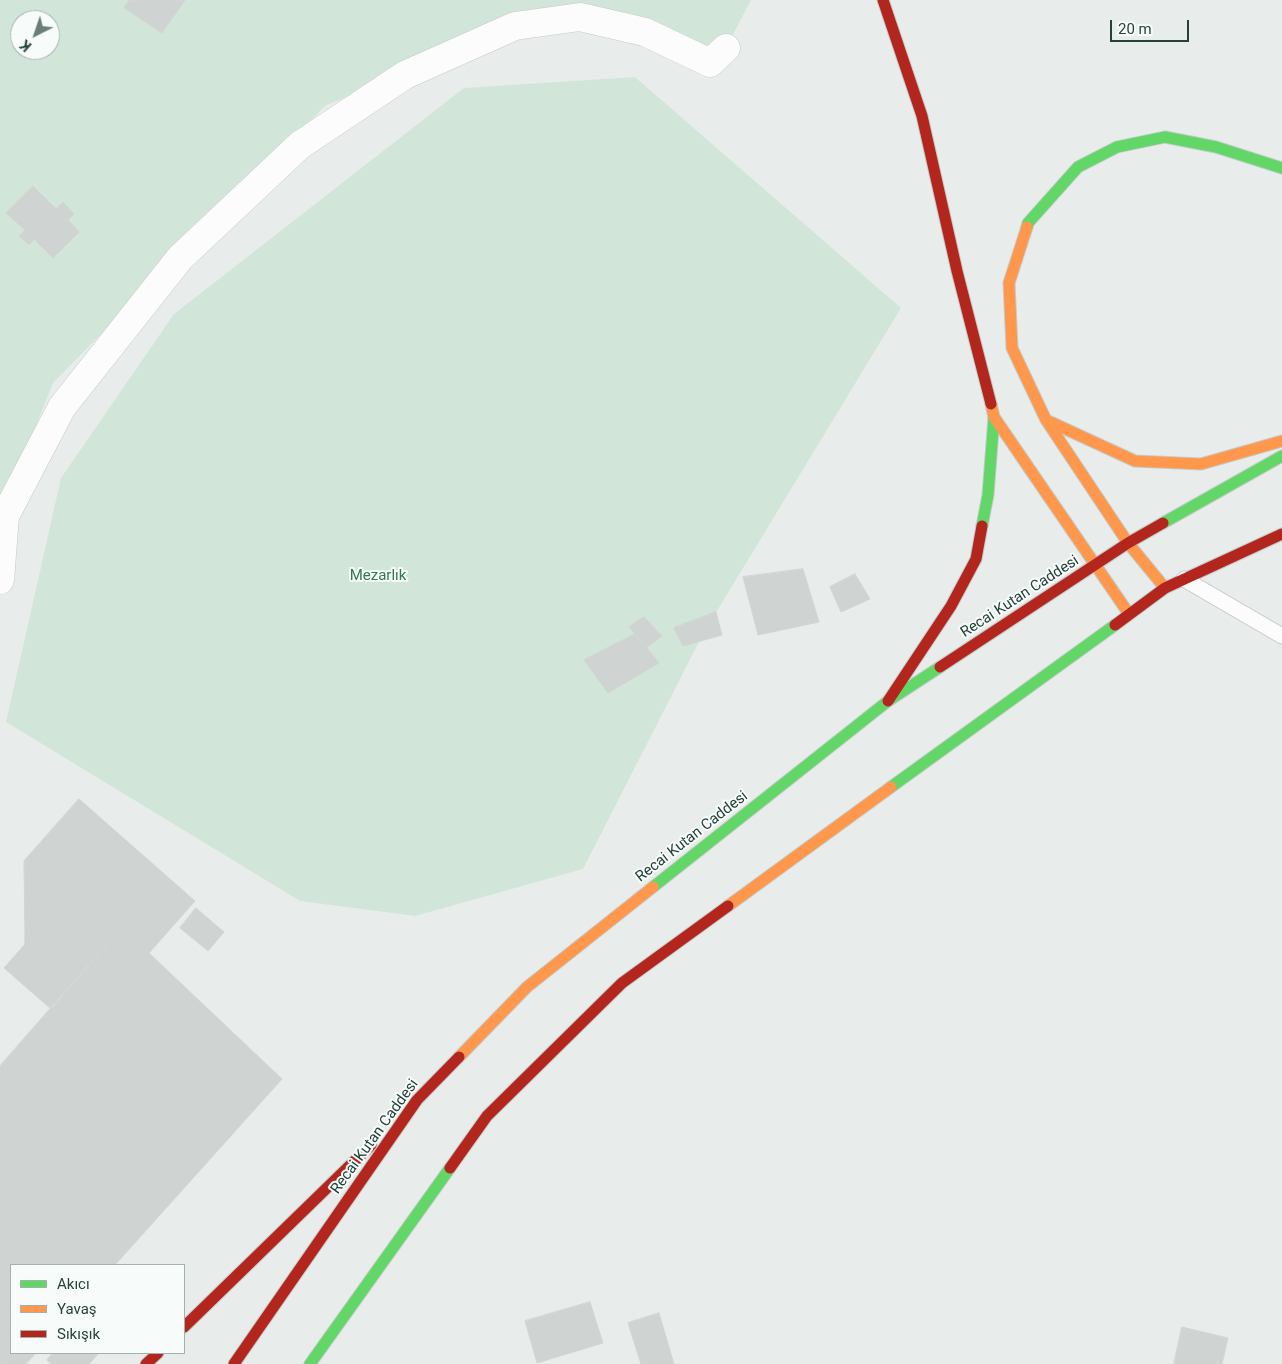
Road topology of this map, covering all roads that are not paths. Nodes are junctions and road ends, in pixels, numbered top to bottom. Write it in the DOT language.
graph roads {
  1 [pos="883,0"];
  2 [pos="726,48"];
  3 [pos="1282,168"];
  4 [pos="994,417"];
  5 [pos="1046,420"];
  6 [pos="1282,441"];
  7 [pos="1282,456"];
  8 [pos="1282,534"];
  9 [pos="1128,543"];
  10 [pos="1095,565"];
  11 [pos="0,580"];
  12 [pos="1184,580"];
  13 [pos="1165,588"];
  14 [pos="1129,614"];
  15 [pos="1282,636"];
  16 [pos="888,701"];
  17 [pos="417,1100"];
  18 [pos="185,1326"];
  19 [pos="157,1354"];
  20 [pos="146,1364"];
  21 [pos="234,1364"];
  22 [pos="310,1364"];
  1 -- 4 [label="main road"];
  2 -- 11 [label="street"];
  3 -- 5 [label="main road"];
  4 -- 10 [label="main road"];
  4 -- 16 [label="main road"];
  5 -- 6 [label="main road"];
  5 -- 9 [label="main road"];
  7 -- 9 [label="main road, Recai Kutan Caddesi"];
  8 -- 12 [label="main road"];
  9 -- 10 [label="main road, Recai Kutan Caddesi"];
  9 -- 13 [label="main road"];
  10 -- 14 [label="main road"];
  10 -- 16 [label="main road, Recai Kutan Caddesi"];
  12 -- 13 [label="main road"];
  12 -- 15 [label="lane"];
  13 -- 14 [label="main road"];
  14 -- 22 [label="main road"];
  16 -- 17 [label="main road, Recai Kutan Caddesi"];
  17 -- 18 [label="main road"];
  17 -- 21 [label="main road, Recai Kutan Caddesi"];
  19 -- 20 [label="main road"];
}
